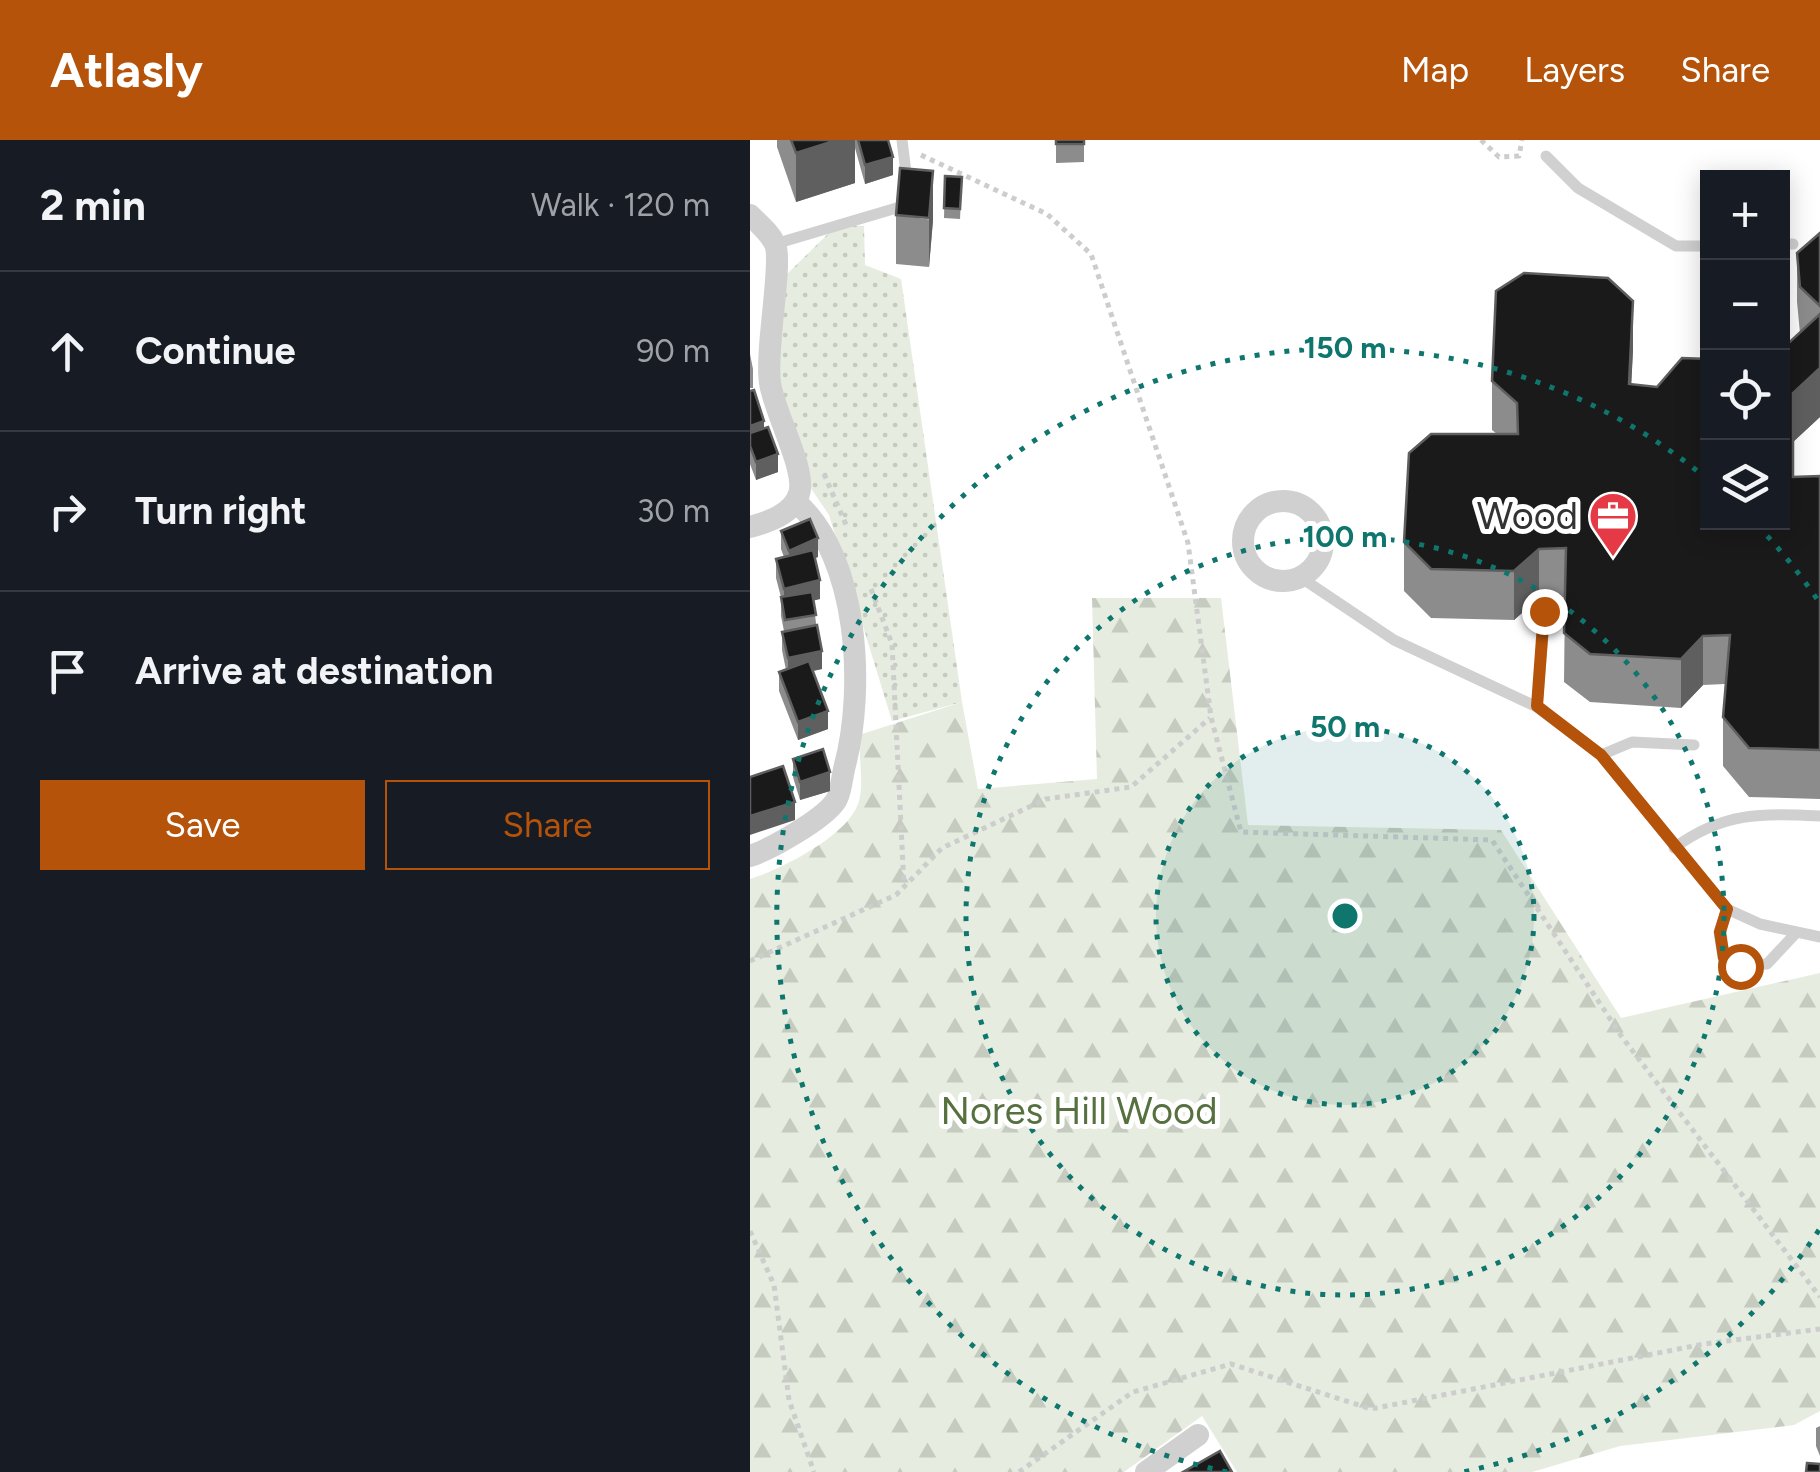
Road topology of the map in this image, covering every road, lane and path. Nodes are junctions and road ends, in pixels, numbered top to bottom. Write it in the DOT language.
graph roads {
  1 [pos="902,140"];
  2 [pos="915,140"];
  3 [pos="1481,140"];
  4 [pos="1522,140"];
  5 [pos="1546,156"];
  6 [pos="750,215"];
  7 [pos="775,244"];
  8 [pos="1700,246"];
  9 [pos="796,502"];
  10 [pos="750,527"];
  11 [pos="1302,578"];
  12 [pos="1544,611"];
  13 [pos="1537,706"];
  14 [pos="1212,717"];
  15 [pos="1694,745"];
  16 [pos="1601,755"];
  17 [pos="1820,816"];
  18 [pos="1674,848"];
  19 [pos="750,856"];
  20 [pos="1727,909"];
  21 [pos="1796,933"];
  22 [pos="1820,937"];
  23 [pos="750,961"];
  24 [pos="750,1231"];
  25 [pos="1820,1297"];
  26 [pos="1820,1329"];
  27 [pos="1198,1435"];
  28 [pos="814,1472"];
  29 [pos="1019,1472"];
  30 [pos="1146,1472"];
  1 -- 7 [label="lane"];
  2 -- 14 [label="path"];
  3 -- 4 [label="path"];
  5 -- 8 [label="lane"];
  6 -- 7 [label="street"];
  7 -- 9 [label="street"];
  9 -- 10 [label="street"];
  9 -- 19 [label="street"];
  11 -- 13 [label="lane"];
  12 -- 13 [label="lane"];
  13 -- 16 [label="lane"];
  14 -- 23 [label="path"];
  14 -- 25 [label="path"];
  15 -- 16 [label="lane"];
  16 -- 18 [label="lane"];
  17 -- 18 [label="lane"];
  18 -- 20 [label="lane"];
  20 -- 21 [label="lane"];
  20 -- 21 [label="lane"];
  21 -- 22 [label="lane"];
  24 -- 28 [label="path"];
  26 -- 29 [label="path"];
  27 -- 30 [label="street"];
}
